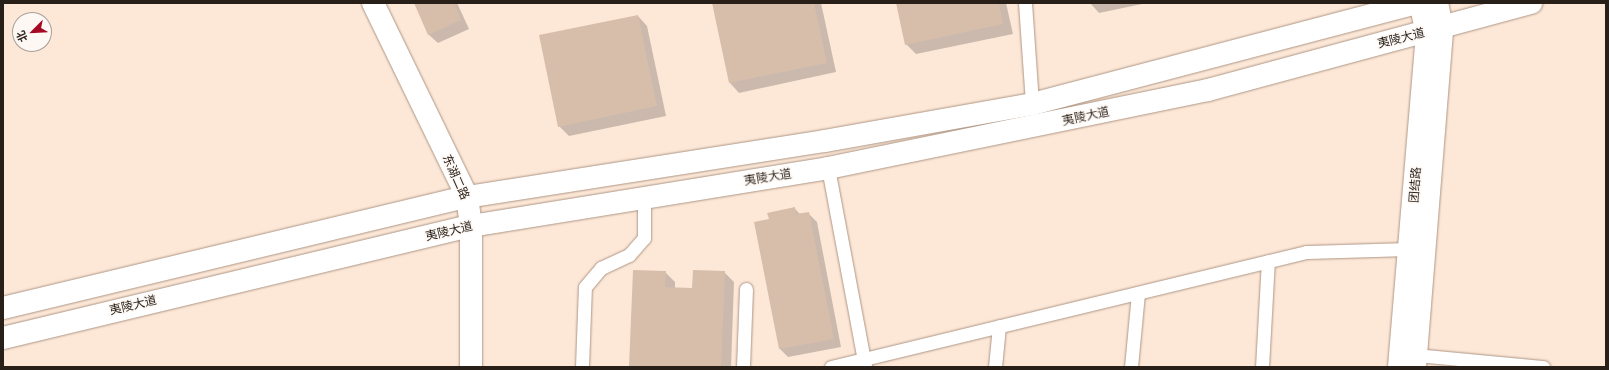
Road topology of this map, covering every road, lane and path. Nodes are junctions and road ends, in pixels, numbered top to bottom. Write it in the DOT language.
graph roads {
  1 [pos="373,3"];
  2 [pos="1025,3"];
  3 [pos="1419,3"];
  4 [pos="1436,3"];
  5 [pos="1531,3"];
  6 [pos="1434,30"];
  7 [pos="1032,104"];
  8 [pos="828,168"];
  9 [pos="467,197"];
  10 [pos="644,197"];
  11 [pos="471,226"];
  12 [pos="1410,249"];
  13 [pos="1268,261"];
  14 [pos="746,289"];
  15 [pos="1138,293"];
  16 [pos="3,308"];
  17 [pos="999,326"];
  18 [pos="3,338"];
  19 [pos="865,363"];
  20 [pos="1410,363"];
  21 [pos="471,367"];
  22 [pos="582,367"];
  23 [pos="743,367"];
  24 [pos="830,367"];
  25 [pos="995,367"];
  26 [pos="1131,367"];
  27 [pos="1262,367"];
  28 [pos="1543,367"];
  1 -- 9 [label="main road, 东湖二路"];
  2 -- 7 [label="lane"];
  3 -- 6 [label="main road, 团结路"];
  3 -- 7 [label="main road, 夷陵大道"];
  4 -- 6 [label="main road, 团结路"];
  5 -- 6 [label="main road, 夷陵大道"];
  6 -- 8 [label="main road, 夷陵大道"];
  6 -- 12 [label="main road, 团结路"];
  6 -- 20 [label="main road, 团结路"];
  7 -- 9 [label="main road, 夷陵大道"];
  8 -- 10 [label="main road, 夷陵大道"];
  8 -- 19 [label="lane"];
  9 -- 11 [label="main road, 东湖二路"];
  9 -- 16 [label="main road, 夷陵大道"];
  10 -- 11 [label="main road, 夷陵大道"];
  10 -- 22 [label="lane"];
  11 -- 18 [label="main road, 夷陵大道"];
  11 -- 21 [label="main road, 东湖二路"];
  12 -- 13 [label="lane"];
  12 -- 20 [label="main road, 团结路"];
  13 -- 15 [label="lane"];
  13 -- 27 [label="lane"];
  14 -- 23 [label="lane"];
  15 -- 17 [label="lane"];
  15 -- 26 [label="lane"];
  17 -- 19 [label="lane"];
  17 -- 25 [label="lane"];
  19 -- 24 [label="lane"];
  20 -- 28 [label="lane"];
}
